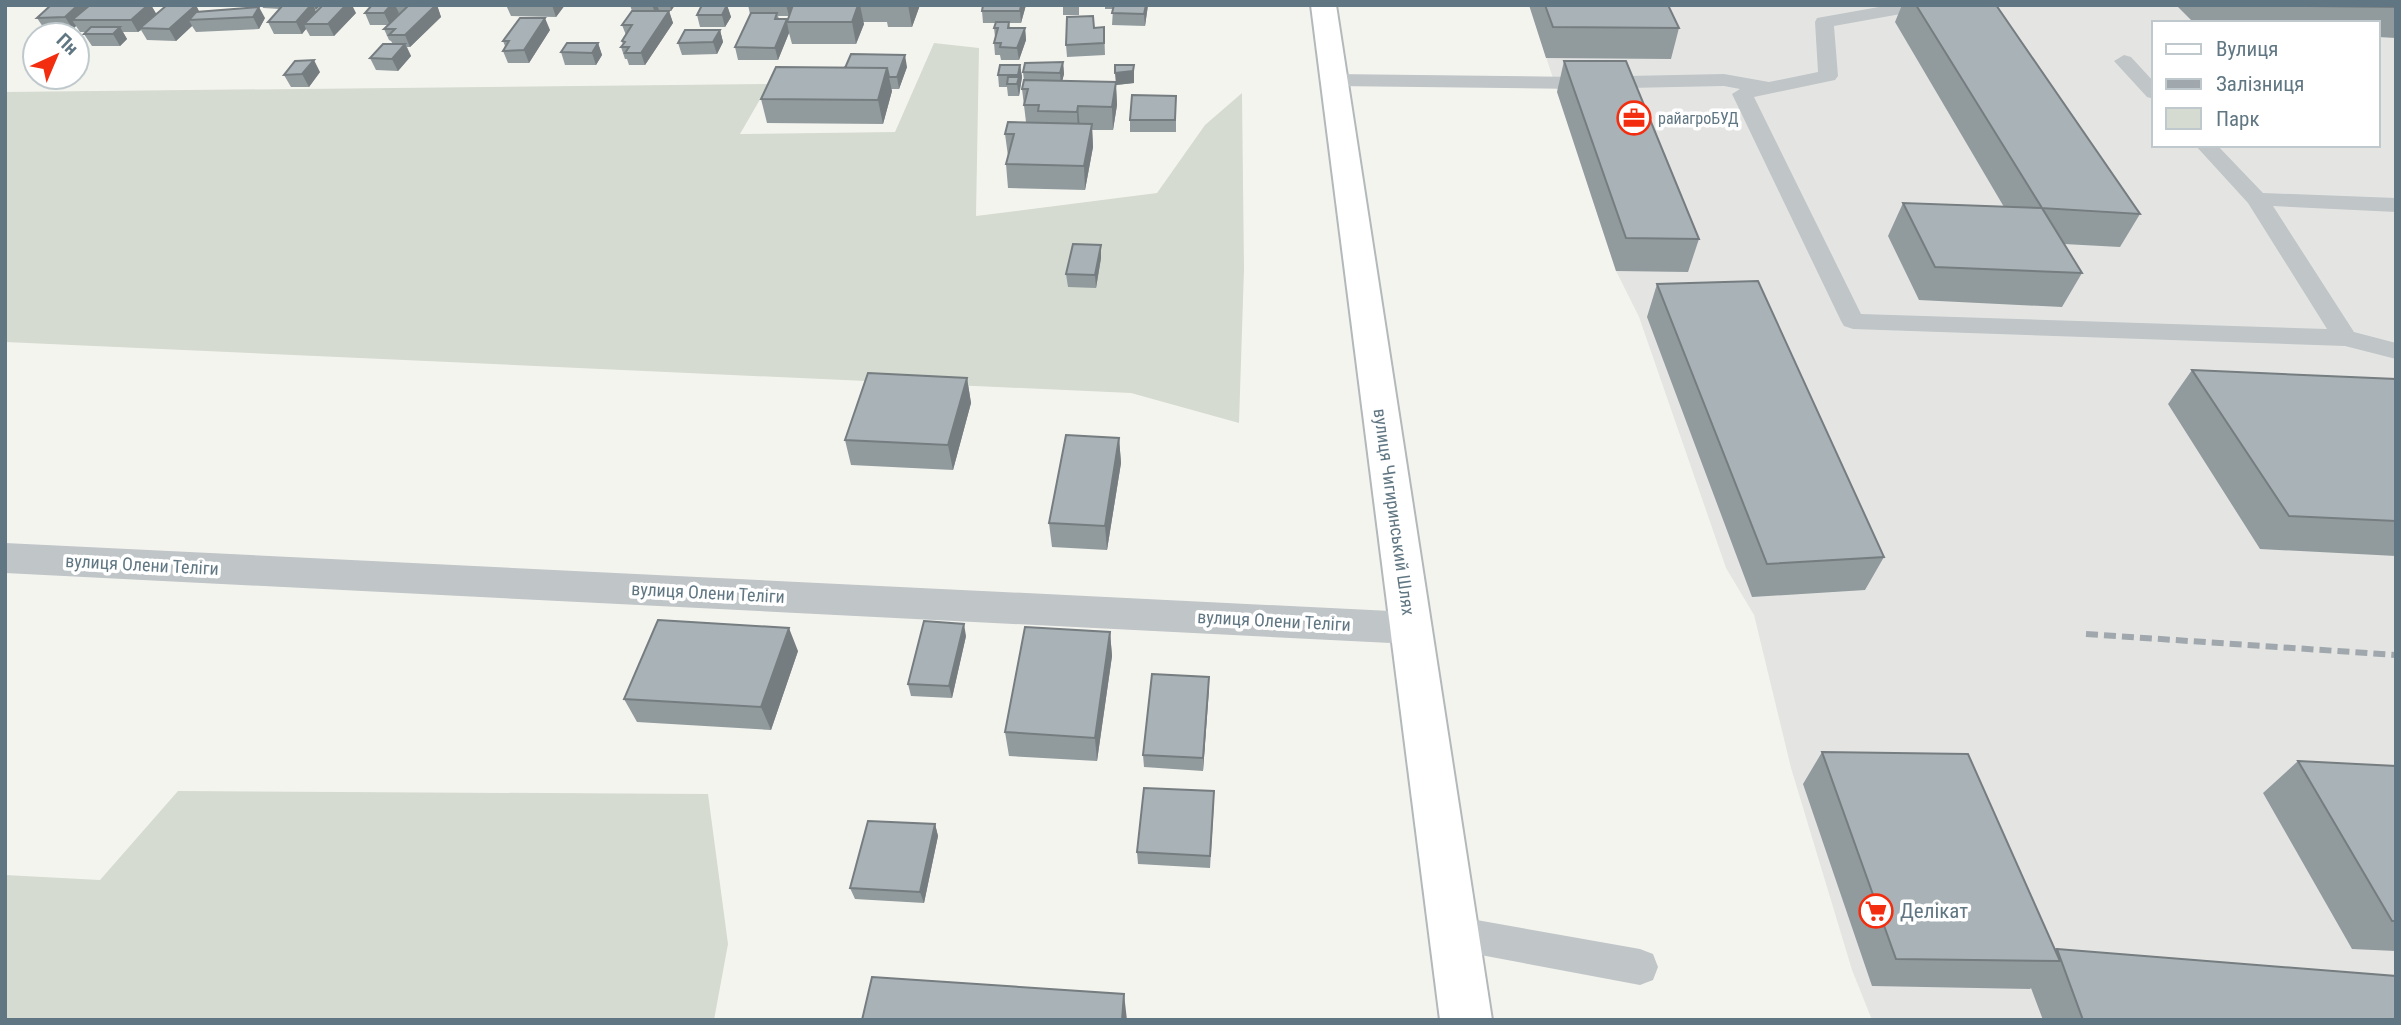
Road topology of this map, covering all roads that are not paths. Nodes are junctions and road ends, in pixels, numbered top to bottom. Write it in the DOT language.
graph roads {
  1 [pos="1323,5"];
  2 [pos="1923,5"];
  3 [pos="2124,61"];
  4 [pos="1333,80"];
  5 [pos="1771,88"];
  6 [pos="2152,91"];
  7 [pos="2207,147"];
  8 [pos="2257,200"];
  9 [pos="2396,205"];
  10 [pos="2345,338"];
  11 [pos="2396,351"];
  12 [pos="5,558"];
  13 [pos="1411,628"];
  14 [pos="1454,933"];
  15 [pos="1640,967"];
  16 [pos="1466,1020"];
  1 -- 4 [label="main road, вулиця Чигиринський Шлях"];
  2 -- 5 [label="lane"];
  3 -- 6 [label="lane"];
  4 -- 5 [label="lane"];
  4 -- 13 [label="main road, вулиця Чигиринський Шлях"];
  5 -- 10 [label="lane"];
  7 -- 8 [label="lane"];
  8 -- 9 [label="lane"];
  8 -- 10 [label="lane"];
  10 -- 11 [label="lane"];
  12 -- 13 [label="street, вулиця Олени Теліги"];
  13 -- 14 [label="main road, вулиця Чигиринський Шлях"];
  14 -- 15 [label="lane"];
  14 -- 16 [label="main road, вулиця Чигиринський Шлях"];
}
